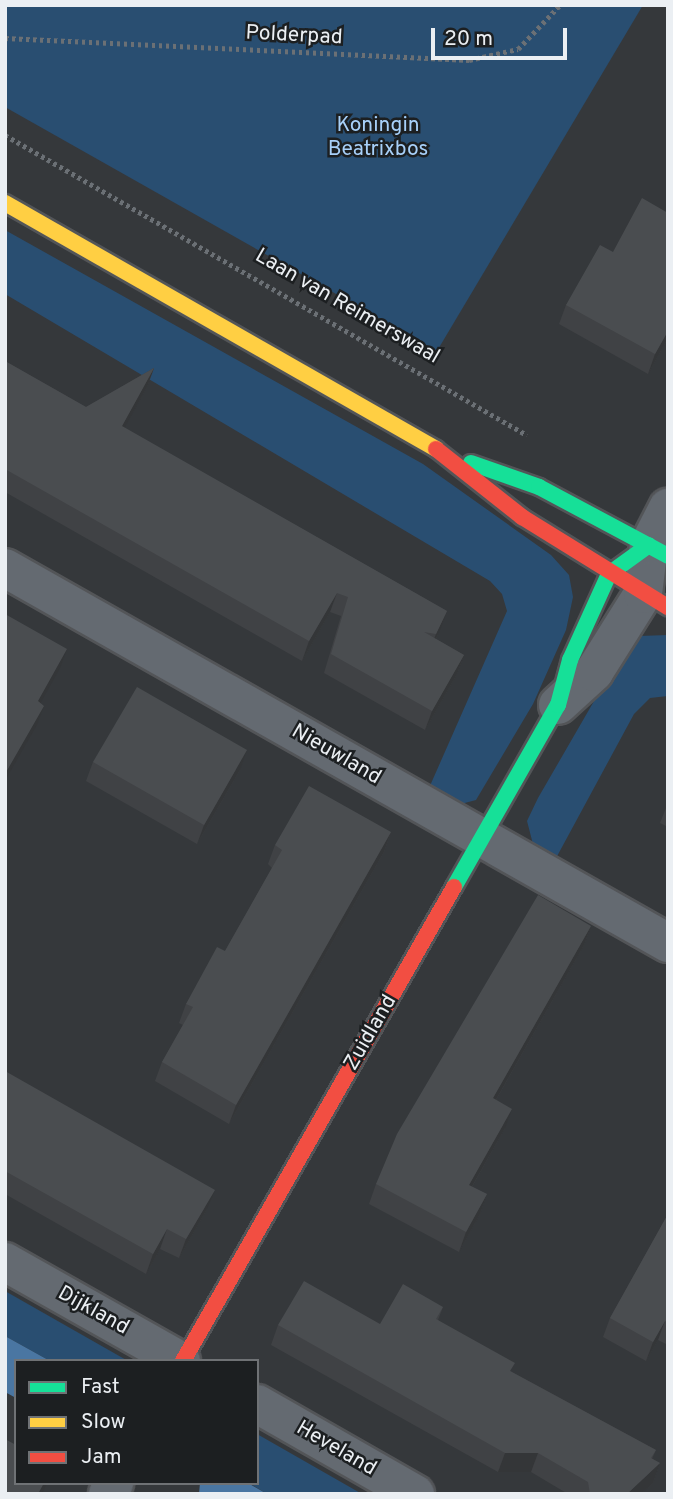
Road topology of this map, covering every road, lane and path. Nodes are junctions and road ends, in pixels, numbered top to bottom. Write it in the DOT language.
graph roads {
  1 [pos="560,5"];
  2 [pos="5,38"];
  3 [pos="5,135"];
  4 [pos="5,203"];
  5 [pos="532,437"];
  6 [pos="447,455"];
  7 [pos="668,508"];
  8 [pos="658,550"];
  9 [pos="5,568"];
  10 [pos="608,574"];
  11 [pos="655,600"];
  12 [pos="558,705"];
  13 [pos="483,838"];
  14 [pos="668,943"];
  15 [pos="5,1262"];
  16 [pos="178,1359"];
  17 [pos="183,1359"];
  18 [pos="259,1405"];
  19 [pos="415,1494"];
  1 -- 2 [label="path, Polderpad"];
  3 -- 5 [label="path, Laan van Reimerswaal"];
  4 -- 6 [label="street"];
  6 -- 8 [label="street"];
  6 -- 10 [label="street"];
  7 -- 8 [label="street"];
  8 -- 10 [label="street"];
  8 -- 11 [label="street"];
  9 -- 13 [label="street, Nieuwland"];
  10 -- 11 [label="street"];
  10 -- 12 [label="street, Zuidland"];
  11 -- 12 [label="street, Zuidland"];
  12 -- 13 [label="street, Zuidland"];
  13 -- 14 [label="street, Nieuwland"];
  13 -- 17 [label="street, Zuidland"];
  15 -- 16 [label="street, Dijkland"];
  18 -- 19 [label="street, Heveland"];
}
